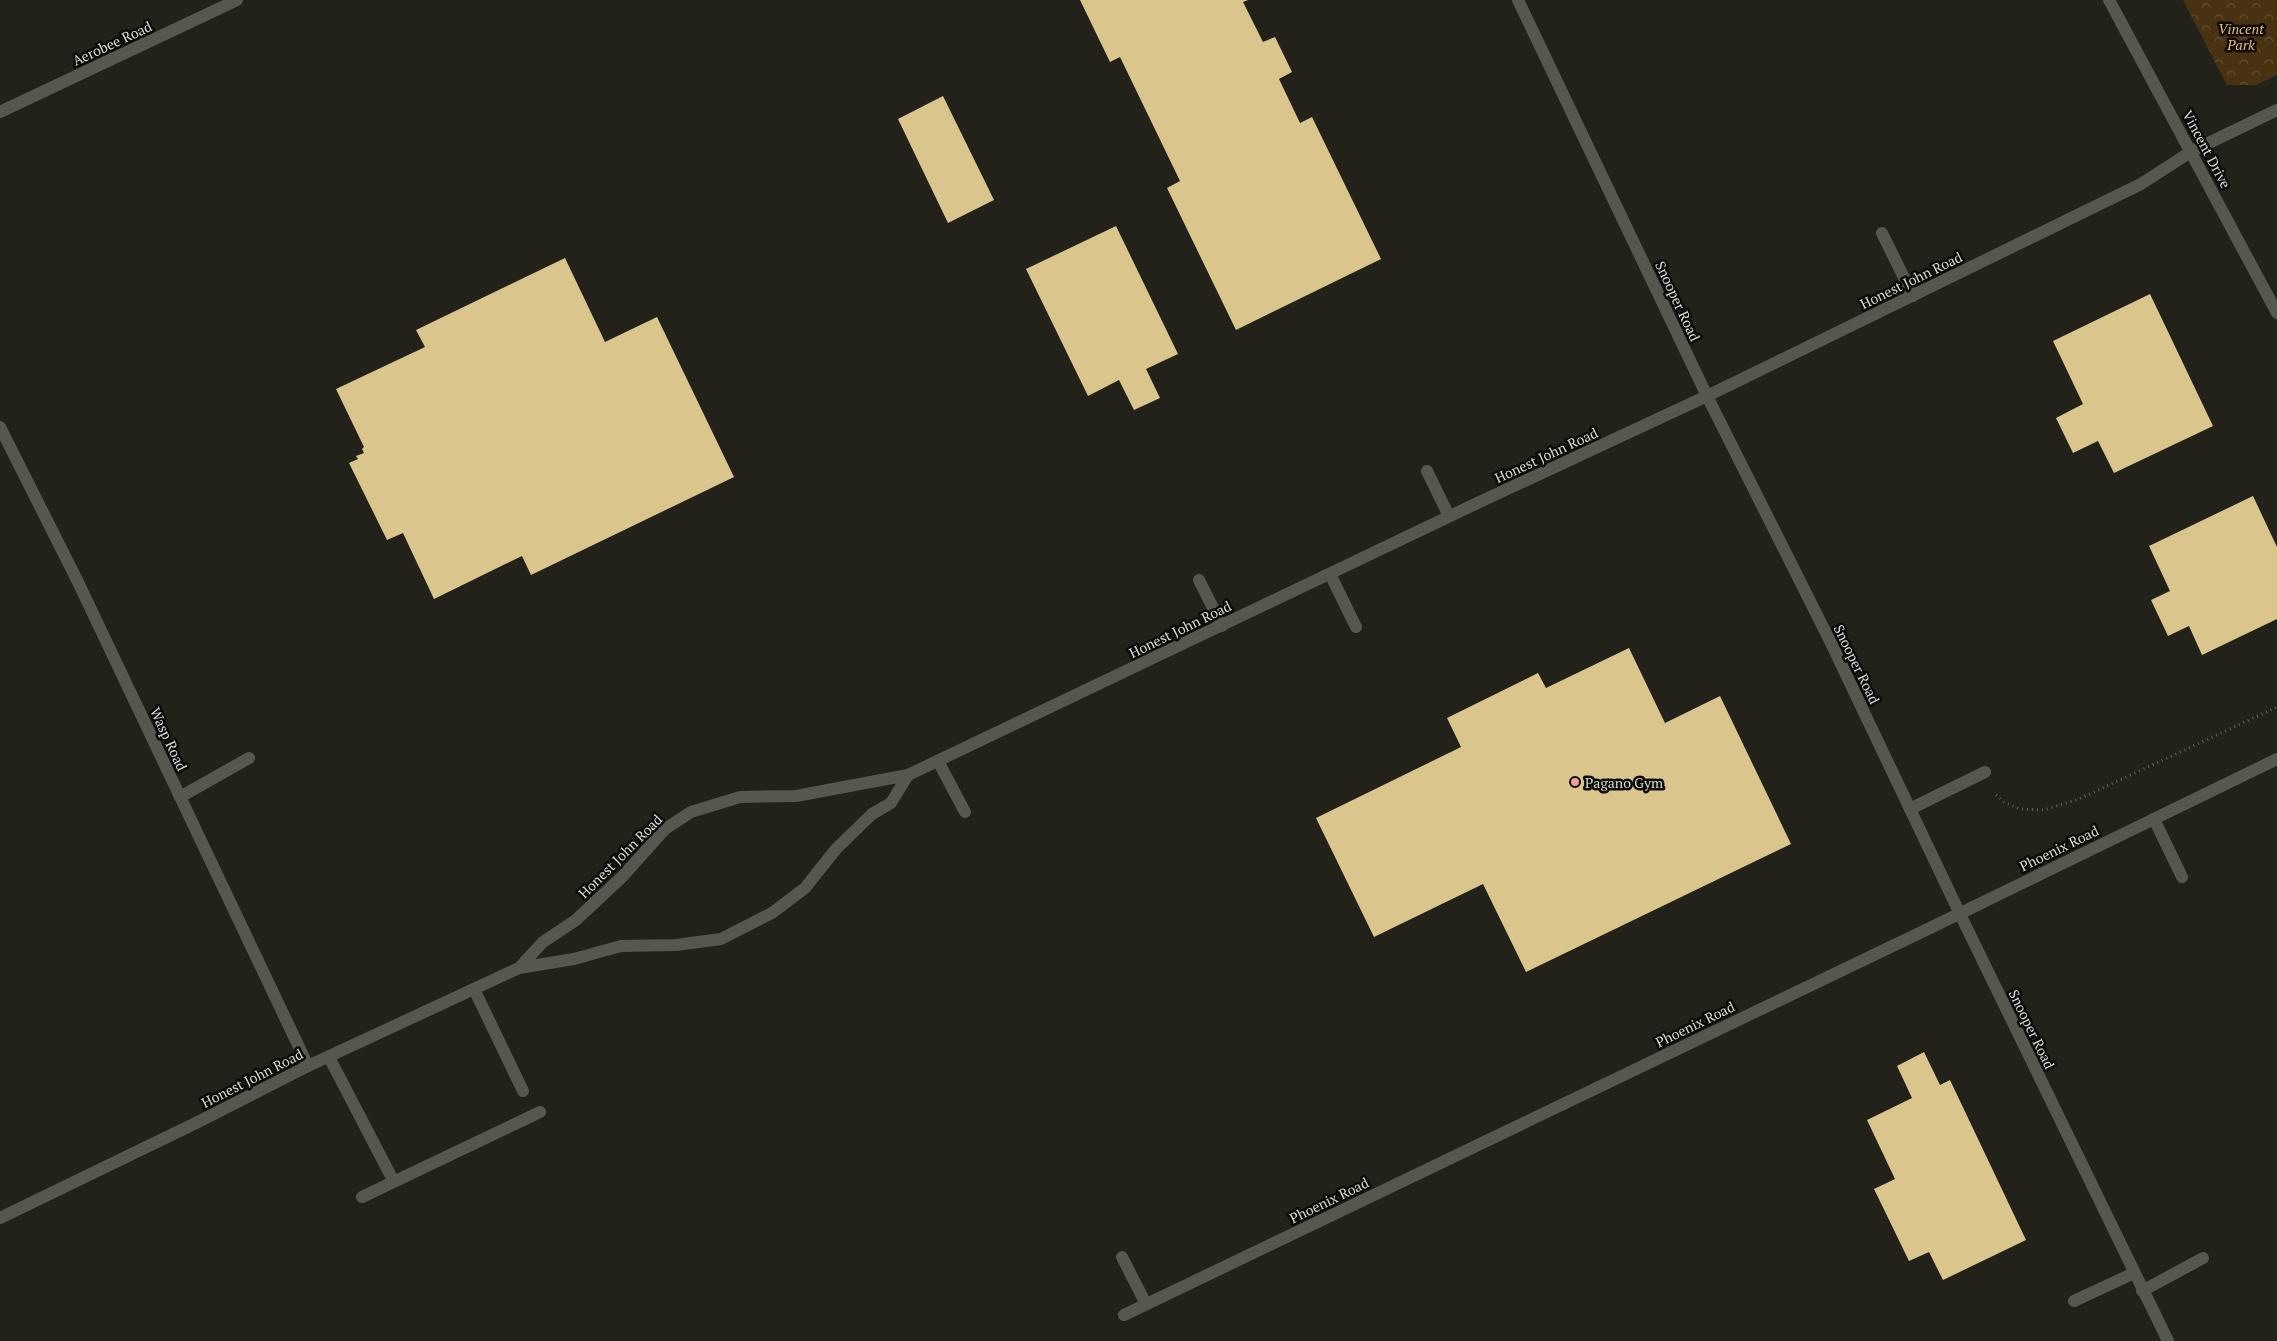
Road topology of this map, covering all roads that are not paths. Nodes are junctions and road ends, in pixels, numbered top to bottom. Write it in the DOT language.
graph roads {
  1 [pos="236,0"];
  2 [pos="1518,0"];
  3 [pos="2109,0"];
  4 [pos="2277,110"];
  5 [pos="0,112"];
  6 [pos="2192,151"];
  7 [pos="1882,233"];
  8 [pos="1913,296"];
  9 [pos="2277,313"];
  10 [pos="1707,396"];
  11 [pos="0,426"];
  12 [pos="1427,471"];
  13 [pos="1449,516"];
  14 [pos="1330,574"];
  15 [pos="1199,580"];
  16 [pos="1222,626"];
  17 [pos="1356,627"];
  18 [pos="250,758"];
  19 [pos="2277,759"];
  20 [pos="938,761"];
  21 [pos="1984,772"];
  22 [pos="908,775"];
  23 [pos="180,796"];
  24 [pos="1910,809"];
  25 [pos="964,812"];
  26 [pos="2154,819"];
  27 [pos="2182,877"];
  28 [pos="1960,914"];
  29 [pos="519,968"];
  30 [pos="474,989"];
  31 [pos="329,1057"];
  32 [pos="308,1066"];
  33 [pos="523,1091"];
  34 [pos="540,1112"];
  35 [pos="393,1180"];
  36 [pos="362,1197"];
  37 [pos="0,1218"];
  38 [pos="1122,1257"];
  39 [pos="2203,1258"];
  40 [pos="2134,1273"];
  41 [pos="2142,1291"];
  42 [pos="2074,1301"];
  43 [pos="1146,1304"];
  44 [pos="1124,1315"];
  45 [pos="2168,1341"];
  1 -- 5 [label="street, Aerobee Road"];
  2 -- 10 [label="street, Snooper Road"];
  3 -- 6 [label="street, Vincent Drive"];
  4 -- 6 [label="street, Honest John Road"];
  6 -- 8 [label="street, Honest John Road"];
  6 -- 9 [label="street, Vincent Drive"];
  7 -- 8 [label="street"];
  8 -- 10 [label="street, Honest John Road"];
  10 -- 13 [label="street, Honest John Road"];
  10 -- 24 [label="street, Snooper Road"];
  11 -- 23 [label="street, Wasp Road"];
  12 -- 13 [label="street"];
  13 -- 14 [label="street, Honest John Road"];
  14 -- 16 [label="street, Honest John Road"];
  14 -- 17 [label="street"];
  15 -- 16 [label="street"];
  16 -- 20 [label="street, Honest John Road"];
  18 -- 23 [label="street"];
  19 -- 26 [label="street, Phoenix Road"];
  20 -- 22 [label="street, Honest John Road"];
  20 -- 25 [label="street"];
  21 -- 24 [label="street"];
  22 -- 29 [label="street, Honest John Road"];
  22 -- 29 [label="street, Honest John Road"];
  23 -- 32 [label="street, Wasp Road"];
  24 -- 28 [label="street, Snooper Road"];
  26 -- 27 [label="street"];
  26 -- 28 [label="street, Phoenix Road"];
  28 -- 40 [label="street, Snooper Road"];
  28 -- 43 [label="street, Phoenix Road"];
  29 -- 30 [label="street, Honest John Road"];
  30 -- 31 [label="street, Honest John Road"];
  30 -- 33 [label="street"];
  31 -- 32 [label="street, Honest John Road"];
  31 -- 35 [label="street"];
  32 -- 37 [label="street, Honest John Road"];
  34 -- 35 [label="street"];
  35 -- 36 [label="street"];
  38 -- 43 [label="street"];
  39 -- 41 [label="street"];
  40 -- 41 [label="street, Snooper Road"];
  40 -- 42 [label="street"];
  41 -- 45 [label="street, Snooper Road"];
  43 -- 44 [label="street, Phoenix Road"];
}
